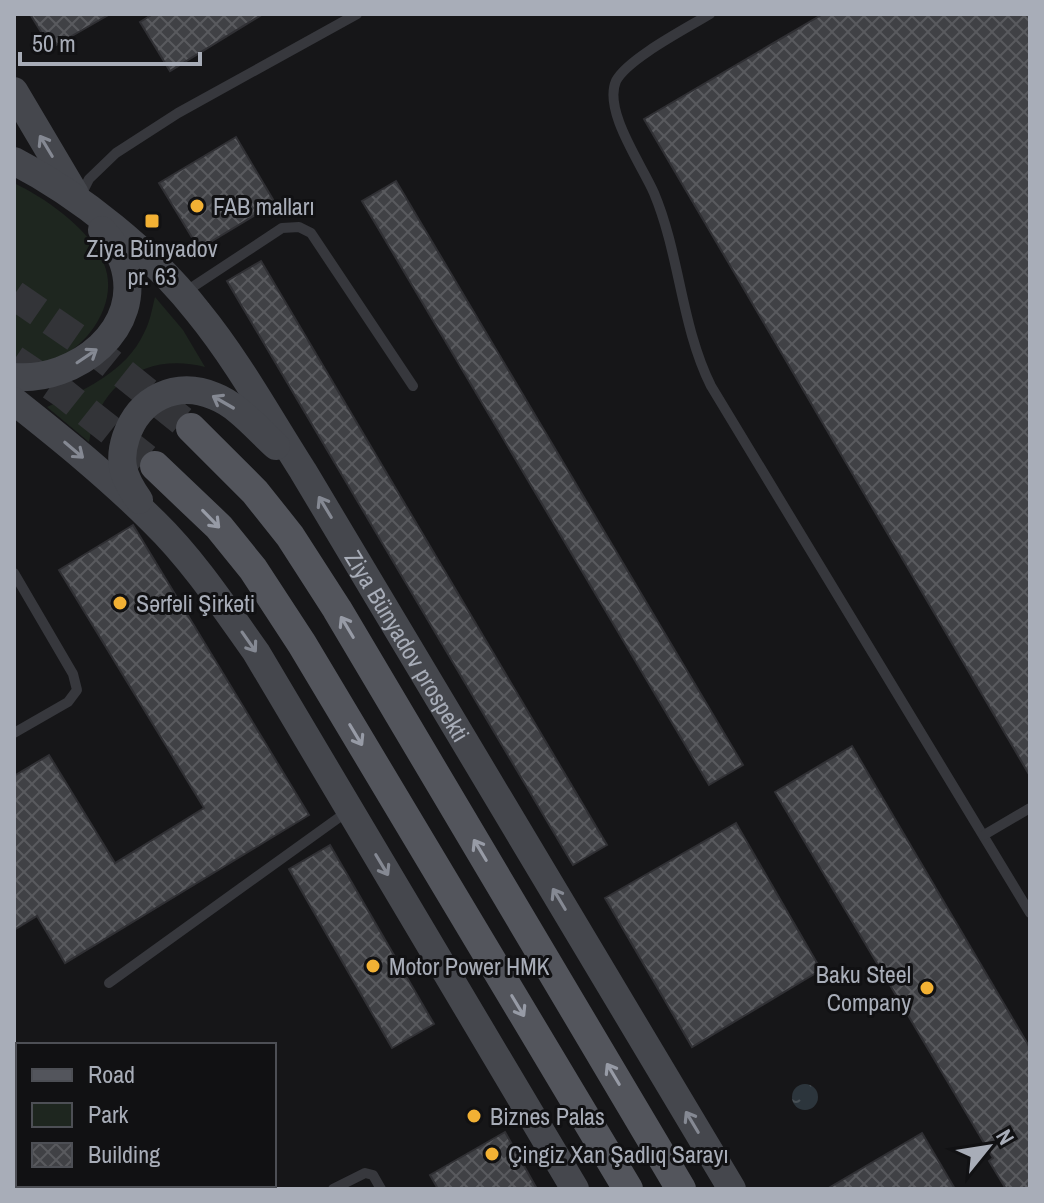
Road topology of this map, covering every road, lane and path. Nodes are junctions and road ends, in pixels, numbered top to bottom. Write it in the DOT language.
graph roads {
  1 [pos="357,14"];
  2 [pos="710,14"];
  3 [pos="14,91"];
  4 [pos="14,161"];
  5 [pos="79,201"];
  6 [pos="183,293"];
  7 [pos="14,377"];
  8 [pos="413,386"];
  9 [pos="14,401"];
  10 [pos="191,428"];
  11 [pos="155,466"];
  12 [pos="303,471"];
  13 [pos="155,523"];
  14 [pos="14,573"];
  15 [pos="14,733"];
  16 [pos="1030,808"];
  17 [pos="349,810"];
  18 [pos="984,835"];
  19 [pos="1030,913"];
  20 [pos="109,983"];
  21 [pos="333,1189"];
  22 [pos="381,1189"];
  23 [pos="575,1189"];
  24 [pos="628,1189"];
  25 [pos="681,1189"];
  26 [pos="732,1189"];
  1 -- 5 [label="lane"];
  2 -- 18 [label="lane"];
  5 -- 3 [label="main road, one-way"];
  4 -- 5 [label="main road, Ziya Bünyadov prospekti"];
  5 -- 6 [label="main road, Ziya Bünyadov prospekti"];
  7 -- 5 [label="main road, one-way"];
  6 -- 8 [label="lane"];
  6 -- 12 [label="main road, Ziya Bünyadov prospekti"];
  9 -- 13 [label="main road, one-way"];
  25 -- 10 [label="main road, Ziya Bünyadov prospekti, one-way"];
  11 -- 24 [label="main road, one-way"];
  12 -- 13 [label="main road, one-way"];
  26 -- 12 [label="main road, Ziya Bünyadov prospekti, one-way"];
  13 -- 17 [label="main road, one-way"];
  14 -- 15 [label="lane"];
  16 -- 18 [label="lane"];
  17 -- 20 [label="lane"];
  17 -- 23 [label="main road, one-way"];
  18 -- 19 [label="lane"];
  21 -- 22 [label="lane"];
}
